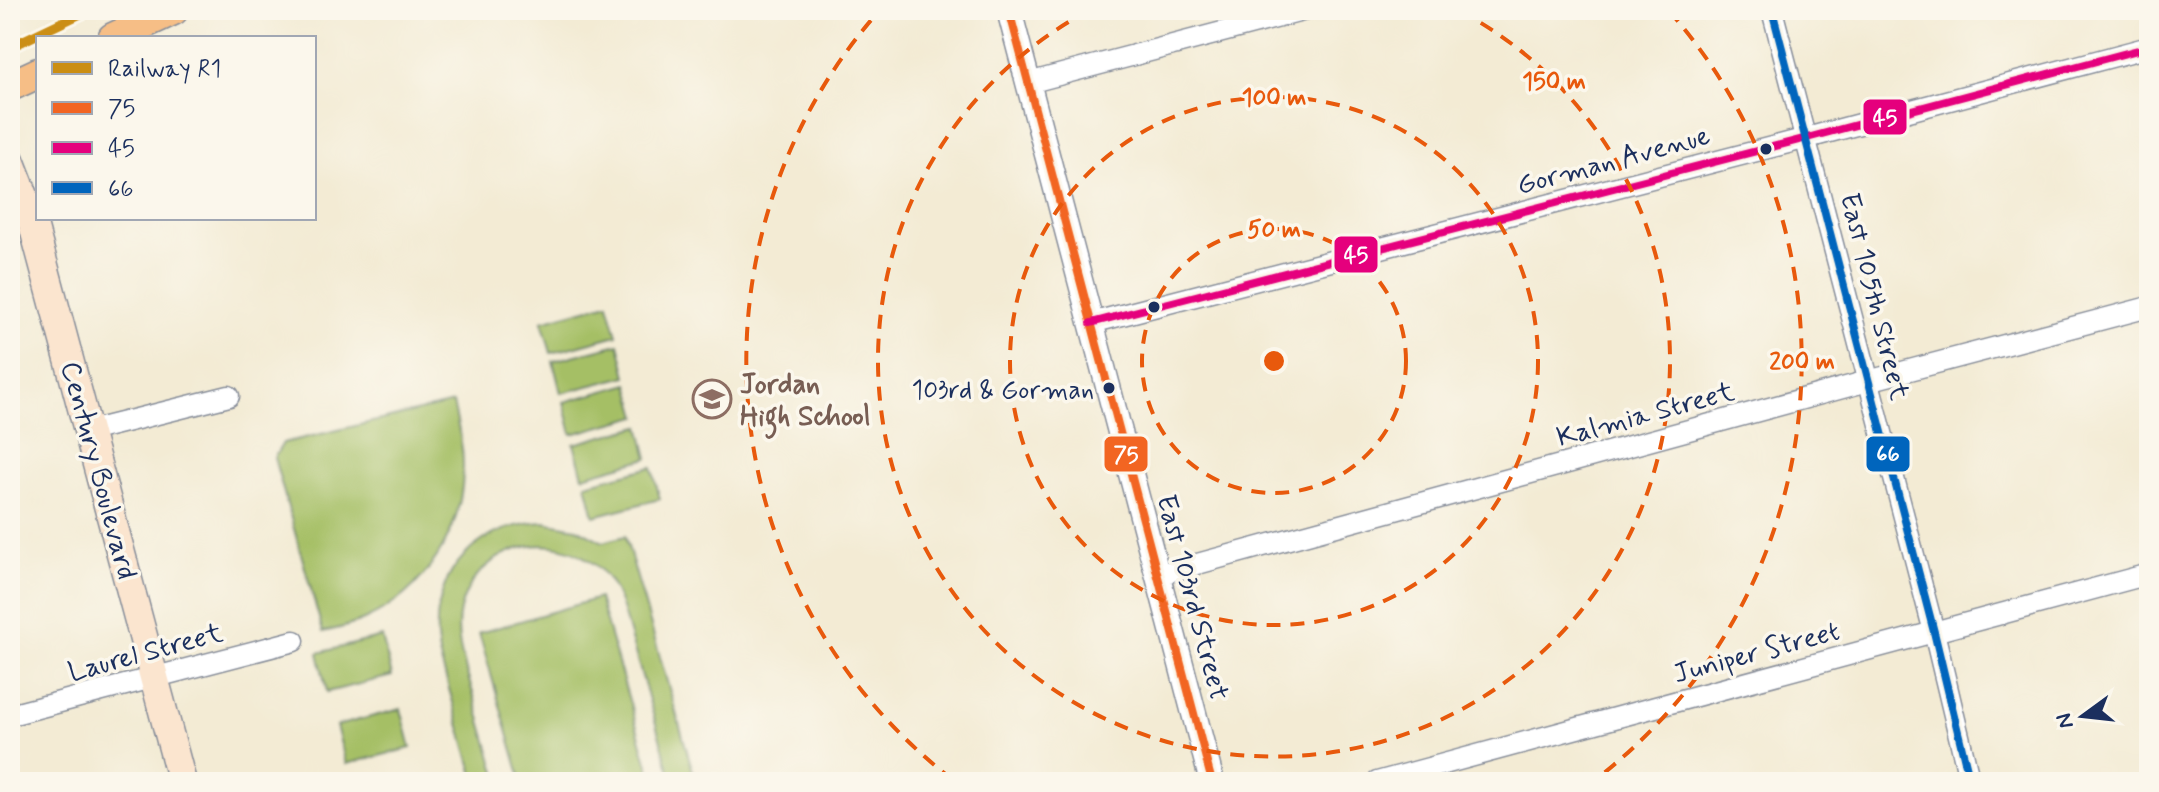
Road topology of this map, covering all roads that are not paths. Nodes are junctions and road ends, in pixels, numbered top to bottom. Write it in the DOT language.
graph roads {
  1 [pos="173,10"];
  2 [pos="1009,10"];
  3 [pos="1306,10"];
  4 [pos="1772,10"];
  5 [pos="117,36"];
  6 [pos="2149,47"];
  7 [pos="36,74"];
  8 [pos="1028,83"];
  9 [pos="10,86"];
  10 [pos="1807,138"];
  11 [pos="10,160"];
  12 [pos="2149,307"];
  13 [pos="1091,323"];
  14 [pos="1868,381"];
  15 [pos="229,396"];
  16 [pos="89,431"];
  17 [pos="2149,574"];
  18 [pos="1157,575"];
  19 [pos="1934,632"];
  20 [pos="294,641"];
  21 [pos="155,677"];
  22 [pos="10,715"];
  23 [pos="182,782"];
  24 [pos="1212,782"];
  25 [pos="1377,782"];
  26 [pos="1970,782"];
  1 -- 5 [label="main road"];
  2 -- 8 [label="street, East 103rd Street"];
  3 -- 8 [label="street"];
  4 -- 10 [label="street, East 105th Street"];
  6 -- 10 [label="street, Gorman Avenue"];
  7 -- 9 [label="main road"];
  8 -- 13 [label="street, East 103rd Street"];
  10 -- 13 [label="street, Gorman Avenue"];
  10 -- 14 [label="street, East 105th Street"];
  11 -- 16 [label="main road, Century Boulevard"];
  12 -- 14 [label="street, Kalmia Street"];
  13 -- 18 [label="street, East 103rd Street"];
  14 -- 18 [label="street, Kalmia Street"];
  14 -- 19 [label="street, East 105th Street"];
  15 -- 16 [label="street"];
  16 -- 21 [label="main road, Century Boulevard"];
  17 -- 19 [label="street, Juniper Street"];
  18 -- 24 [label="street, East 103rd Street"];
  19 -- 25 [label="street, Juniper Street"];
  19 -- 26 [label="street, East 105th Street"];
  20 -- 21 [label="street, Laurel Street"];
  21 -- 22 [label="street, Laurel Street"];
  21 -- 23 [label="main road, Century Boulevard"];
}
